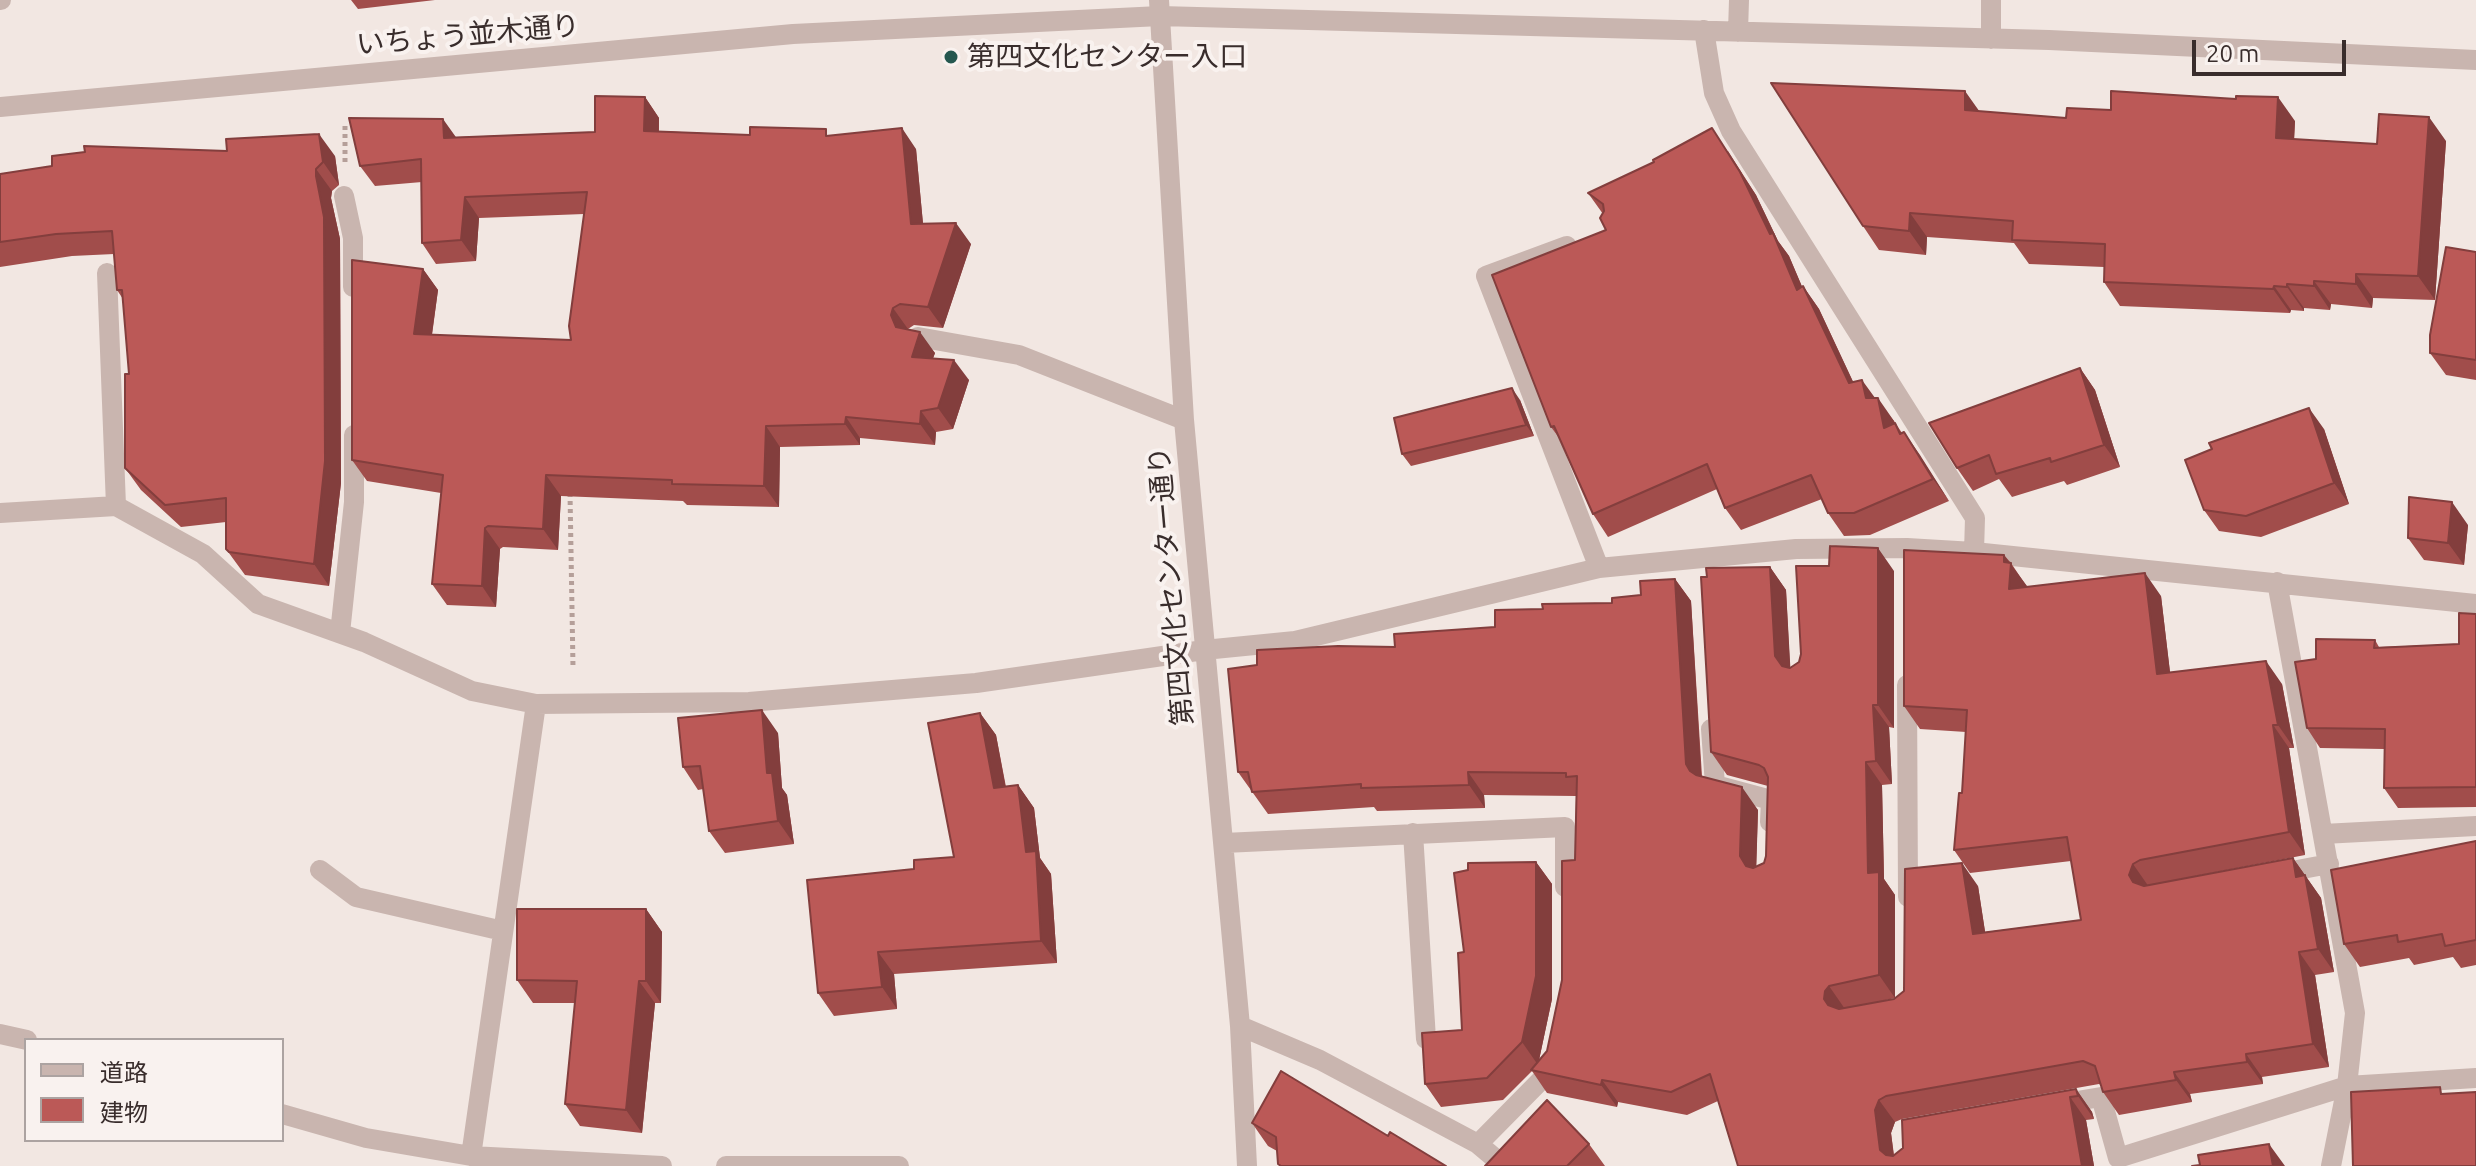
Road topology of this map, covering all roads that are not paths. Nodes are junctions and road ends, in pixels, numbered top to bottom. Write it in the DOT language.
graph roads {
  1 [pos="1739,0"];
  2 [pos="1991,0"];
  3 [pos="1160,8"];
  4 [pos="1704,30"];
  5 [pos="1738,32"];
  6 [pos="1991,39"];
  7 [pos="2476,60"];
  8 [pos="0,107"];
  9 [pos="344,196"];
  10 [pos="1580,242"];
  11 [pos="107,273"];
  12 [pos="353,302"];
  13 [pos="918,337"];
  14 [pos="354,409"];
  15 [pos="1184,420"];
  16 [pos="116,506"];
  17 [pos="0,513"];
  18 [pos="1974,552"];
  19 [pos="1599,568"];
  20 [pos="2277,582"];
  21 [pos="2476,604"];
  22 [pos="340,633"];
  23 [pos="1204,650"];
  24 [pos="1907,659"];
  25 [pos="536,704"];
  26 [pos="1710,710"];
  27 [pos="2476,826"];
  28 [pos="1413,833"];
  29 [pos="2323,834"];
  30 [pos="1224,843"];
  31 [pos="1770,847"];
  32 [pos="2329,864"];
  33 [pos="320,870"];
  34 [pos="2251,879"];
  35 [pos="1565,906"];
  36 [pos="1908,914"];
  37 [pos="503,931"];
  38 [pos="1240,1026"];
  39 [pos="0,1034"];
  40 [pos="24,1039"];
  41 [pos="1426,1039"];
  42 [pos="1556,1042"];
  43 [pos="2476,1078"];
  44 [pos="2347,1086"];
  45 [pos="2040,1108"];
  46 [pos="284,1115"];
  47 [pos="1478,1144"];
  48 [pos="471,1156"];
  49 [pos="662,1166"];
  50 [pos="726,1166"];
  51 [pos="899,1166"];
  52 [pos="1247,1166"];
  53 [pos="1504,1166"];
  54 [pos="2331,1166"];
  1 -- 5 [label="street"];
  2 -- 6 [label="street"];
  3 -- 4 [label="street, いちょう並木通り"];
  3 -- 8 [label="street, いちょう並木通り"];
  3 -- 15 [label="street, 第四文化センター通り"];
  4 -- 5 [label="street, いちょう並木通り"];
  4 -- 18 [label="street"];
  5 -- 6 [label="street, いちょう並木通り"];
  6 -- 7 [label="street, いちょう並木通り"];
  9 -- 12 [label="street"];
  10 -- 19 [label="street"];
  11 -- 16 [label="street"];
  13 -- 15 [label="street"];
  14 -- 22 [label="street"];
  15 -- 23 [label="street, 第四文化センター通り"];
  16 -- 17 [label="street"];
  16 -- 22 [label="street"];
  18 -- 19 [label="street"];
  18 -- 20 [label="street"];
  19 -- 23 [label="street"];
  20 -- 21 [label="street"];
  20 -- 29 [label="street"];
  22 -- 25 [label="street"];
  23 -- 25 [label="street"];
  23 -- 30 [label="street, 第四文化センター通り"];
  24 -- 36 [label="street"];
  25 -- 37 [label="street"];
  26 -- 31 [label="street"];
  27 -- 29 [label="street"];
  28 -- 30 [label="street"];
  28 -- 35 [label="street"];
  28 -- 41 [label="street"];
  29 -- 32 [label="street"];
  30 -- 38 [label="street, 第四文化センター通り"];
  32 -- 34 [label="street"];
  32 -- 44 [label="street"];
  33 -- 37 [label="street"];
  37 -- 48 [label="street"];
  38 -- 47 [label="street"];
  38 -- 52 [label="street, 第四文化センター通り"];
  39 -- 40 [label="street"];
  42 -- 47 [label="street"];
  43 -- 44 [label="street"];
  44 -- 45 [label="street"];
  44 -- 54 [label="street"];
  46 -- 48 [label="street"];
  47 -- 53 [label="street"];
  48 -- 49 [label="street"];
  50 -- 51 [label="street"];
}
